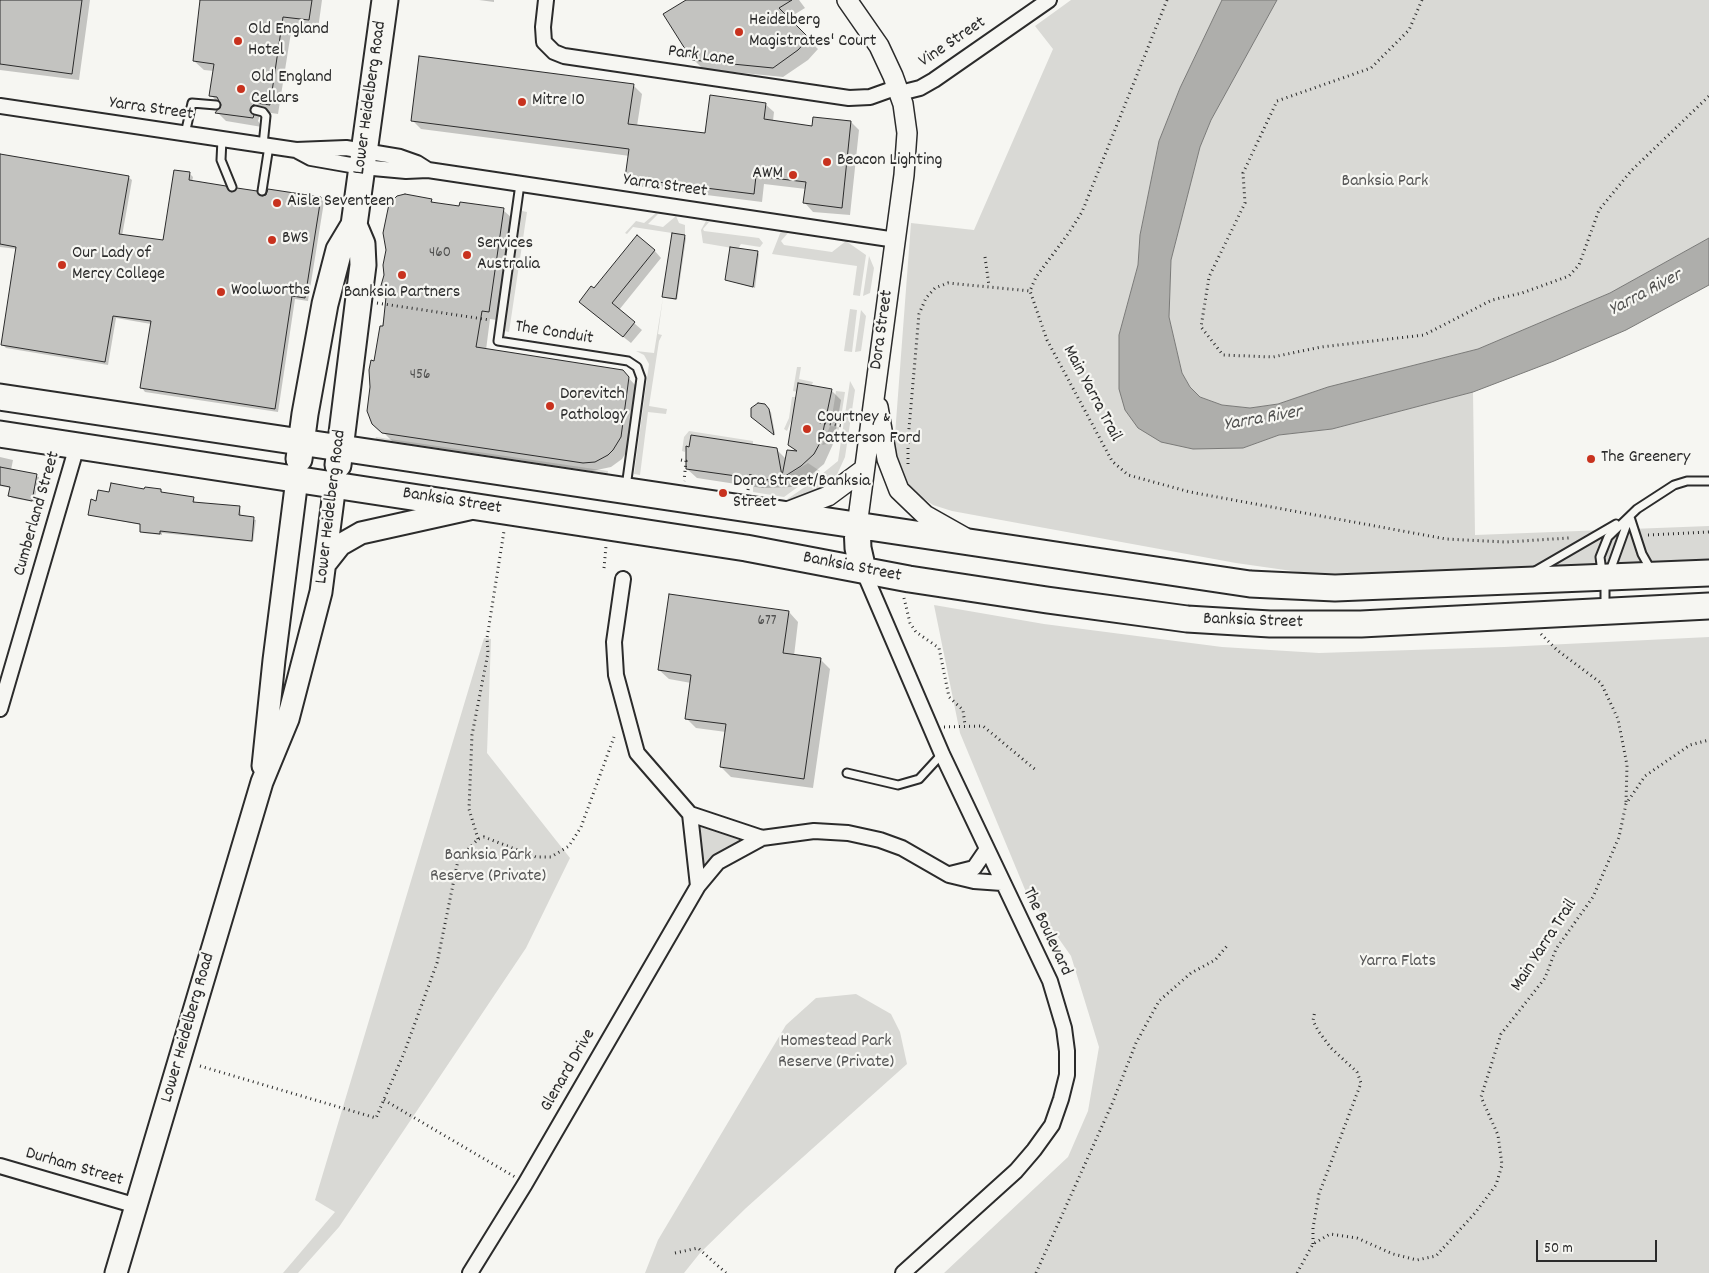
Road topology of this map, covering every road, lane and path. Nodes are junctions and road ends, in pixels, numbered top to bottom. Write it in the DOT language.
graph roads {
  1 [pos="385,0"];
  2 [pos="546,0"];
  3 [pos="847,0"];
  4 [pos="1050,0"];
  5 [pos="1167,0"];
  6 [pos="1422,0"];
  7 [pos="899,90"];
  8 [pos="1709,96"];
  9 [pos="216,105"];
  10 [pos="0,106"];
  11 [pos="255,110"];
  12 [pos="185,134"];
  13 [pos="222,139"];
  14 [pos="266,146"];
  15 [pos="363,159"];
  16 [pos="520,184"];
  17 [pos="232,187"];
  18 [pos="262,191"];
  19 [pos="354,225"];
  20 [pos="896,240"];
  21 [pos="984,257"];
  22 [pos="989,286"];
  23 [pos="1030,291"];
  24 [pos="377,303"];
  25 [pos="500,322"];
  26 [pos="875,383"];
  27 [pos="0,398"];
  28 [pos="820,422"];
  29 [pos="842,426"];
  30 [pos="0,434"];
  31 [pos="301,442"];
  32 [pos="77,446"];
  33 [pos="340,448"];
  34 [pos="681,460"];
  35 [pos="909,468"];
  36 [pos="863,470"];
  37 [pos="751,473"];
  38 [pos="297,479"];
  39 [pos="1709,481"];
  40 [pos="335,484"];
  41 [pos="683,484"];
  42 [pos="626,491"];
  43 [pos="748,493"];
  44 [pos="480,506"];
  45 [pos="778,514"];
  46 [pos="1630,517"];
  47 [pos="857,526"];
  48 [pos="504,530"];
  49 [pos="1475,541"];
  50 [pos="606,544"];
  51 [pos="977,544"];
  52 [pos="325,565"];
  53 [pos="604,568"];
  54 [pos="863,570"];
  55 [pos="1709,573"];
  56 [pos="1655,575"];
  57 [pos="1605,578"];
  58 [pos="623,579"];
  59 [pos="1516,582"];
  60 [pos="904,598"];
  61 [pos="1709,606"];
  62 [pos="1605,612"];
  63 [pos="1522,614"];
  64 [pos="0,709"];
  65 [pos="965,725"];
  66 [pos="932,730"];
  67 [pos="614,737"];
  68 [pos="1709,740"];
  69 [pos="942,754"];
  70 [pos="1037,771"];
  71 [pos="847,773"];
  72 [pos="262,782"];
  73 [pos="1626,804"];
  74 [pos="690,814"];
  75 [pos="762,838"];
  76 [pos="478,839"];
  77 [pos="987,849"];
  78 [pos="949,875"];
  79 [pos="1002,883"];
  80 [pos="698,886"];
  81 [pos="1227,946"];
  82 [pos="1315,1010"];
  83 [pos="200,1066"];
  84 [pos="384,1100"];
  85 [pos="0,1166"];
  86 [pos="515,1177"];
  87 [pos="137,1206"];
  88 [pos="1313,1244"];
  89 [pos="675,1254"];
  90 [pos="116,1273"];
  91 [pos="470,1273"];
  92 [pos="726,1273"];
  93 [pos="903,1273"];
  94 [pos="1036,1273"];
  95 [pos="1297,1273"];
  1 -- 15 [label="highway, Lower Heidelberg Road"];
  2 -- 7 [label="street, Park Lane"];
  3 -- 7 [label="main road, Dora Street"];
  4 -- 7 [label="street, Vine Street"];
  5 -- 23 [label="path"];
  6 -- 8 [label="path"];
  7 -- 20 [label="main road, Dora Street"];
  9 -- 12 [label="lane"];
  10 -- 12 [label="street, Yarra Street"];
  11 -- 14 [label="lane"];
  12 -- 13 [label="street, Yarra Street"];
  13 -- 14 [label="street, Yarra Street"];
  13 -- 17 [label="lane"];
  14 -- 15 [label="street, Yarra Street"];
  14 -- 18 [label="lane"];
  15 -- 16 [label="street, Yarra Street"];
  15 -- 19 [label="highway, Lower Heidelberg Road"];
  16 -- 20 [label="street, Yarra Street"];
  16 -- 25 [label="lane, The Conduit"];
  19 -- 31 [label="highway, Lower Heidelberg Road"];
  19 -- 33 [label="highway, Lower Heidelberg Road"];
  20 -- 26 [label="main road, Dora Street"];
  21 -- 22 [label="path"];
  22 -- 23 [label="path"];
  22 -- 35 [label="path"];
  23 -- 49 [label="path, Main Yarra Trail"];
  24 -- 25 [label="path"];
  25 -- 42 [label="lane, The Conduit"];
  26 -- 36 [label="main road, Dora Street"];
  26 -- 51 [label="main road"];
  27 -- 31 [label="highway, Banksia Street"];
  28 -- 29 [label="path"];
  30 -- 32 [label="highway, Banksia Street"];
  31 -- 33 [label="highway, Banksia Street"];
  31 -- 38 [label="highway, Lower Heidelberg Road"];
  32 -- 38 [label="highway, Banksia Street"];
  32 -- 64 [label="street, Cumberland Street"];
  33 -- 40 [label="highway, Lower Heidelberg Road"];
  33 -- 42 [label="highway, Banksia Street"];
  34 -- 41 [label="path"];
  36 -- 45 [label="main road"];
  36 -- 47 [label="main road, Dora Street"];
  37 -- 43 [label="path"];
  38 -- 40 [label="highway, Banksia Street"];
  38 -- 72 [label="main road, Lower Heidelberg Road"];
  39 -- 46 [label="lane"];
  40 -- 44 [label="highway, Banksia Street"];
  40 -- 52 [label="main road, Lower Heidelberg Road"];
  42 -- 45 [label="highway, Banksia Street"];
  44 -- 52 [label="main road"];
  44 -- 54 [label="highway, Banksia Street"];
  45 -- 47 [label="highway, Banksia Street"];
  46 -- 56 [label="lane"];
  46 -- 57 [label="lane"];
  46 -- 57 [label="lane"];
  46 -- 59 [label="lane"];
  47 -- 51 [label="highway, Banksia Street"];
  47 -- 54 [label="highway, Dora Street"];
  48 -- 76 [label="path"];
  50 -- 53 [label="path"];
  51 -- 59 [label="highway, Banksia Street"];
  52 -- 72 [label="main road, Lower Heidelberg Road"];
  54 -- 63 [label="highway, Banksia Street"];
  54 -- 66 [label="street, The Boulevard"];
  55 -- 56 [label="highway, Banksia Street"];
  56 -- 57 [label="highway, Banksia Street"];
  57 -- 59 [label="highway, Banksia Street"];
  57 -- 62 [label="lane"];
  58 -- 74 [label="street"];
  60 -- 65 [label="path"];
  61 -- 62 [label="highway, Banksia Street"];
  62 -- 63 [label="highway, Banksia Street"];
  63 -- 73 [label="path"];
  65 -- 66 [label="path"];
  65 -- 70 [label="path"];
  66 -- 69 [label="street, The Boulevard"];
  67 -- 76 [label="path"];
  68 -- 73 [label="path, Main Yarra Trail"];
  69 -- 71 [label="lane"];
  69 -- 77 [label="street, The Boulevard"];
  72 -- 87 [label="main road, Lower Heidelberg Road"];
  73 -- 88 [label="path, Main Yarra Trail"];
  74 -- 75 [label="street, Glenard Drive"];
  74 -- 80 [label="street"];
  75 -- 78 [label="street, Glenard Drive"];
  75 -- 80 [label="street, Glenard Drive"];
  76 -- 84 [label="path"];
  77 -- 78 [label="street"];
  77 -- 79 [label="street, The Boulevard"];
  78 -- 79 [label="street, Glenard Drive"];
  79 -- 93 [label="street, The Boulevard"];
  80 -- 91 [label="street, Glenard Drive"];
  81 -- 94 [label="path"];
  82 -- 88 [label="path"];
  83 -- 84 [label="path"];
  84 -- 86 [label="path"];
  85 -- 87 [label="street, Durham Street"];
  87 -- 90 [label="main road, Lower Heidelberg Road"];
  88 -- 95 [label="path"];
  89 -- 92 [label="path"];
}
